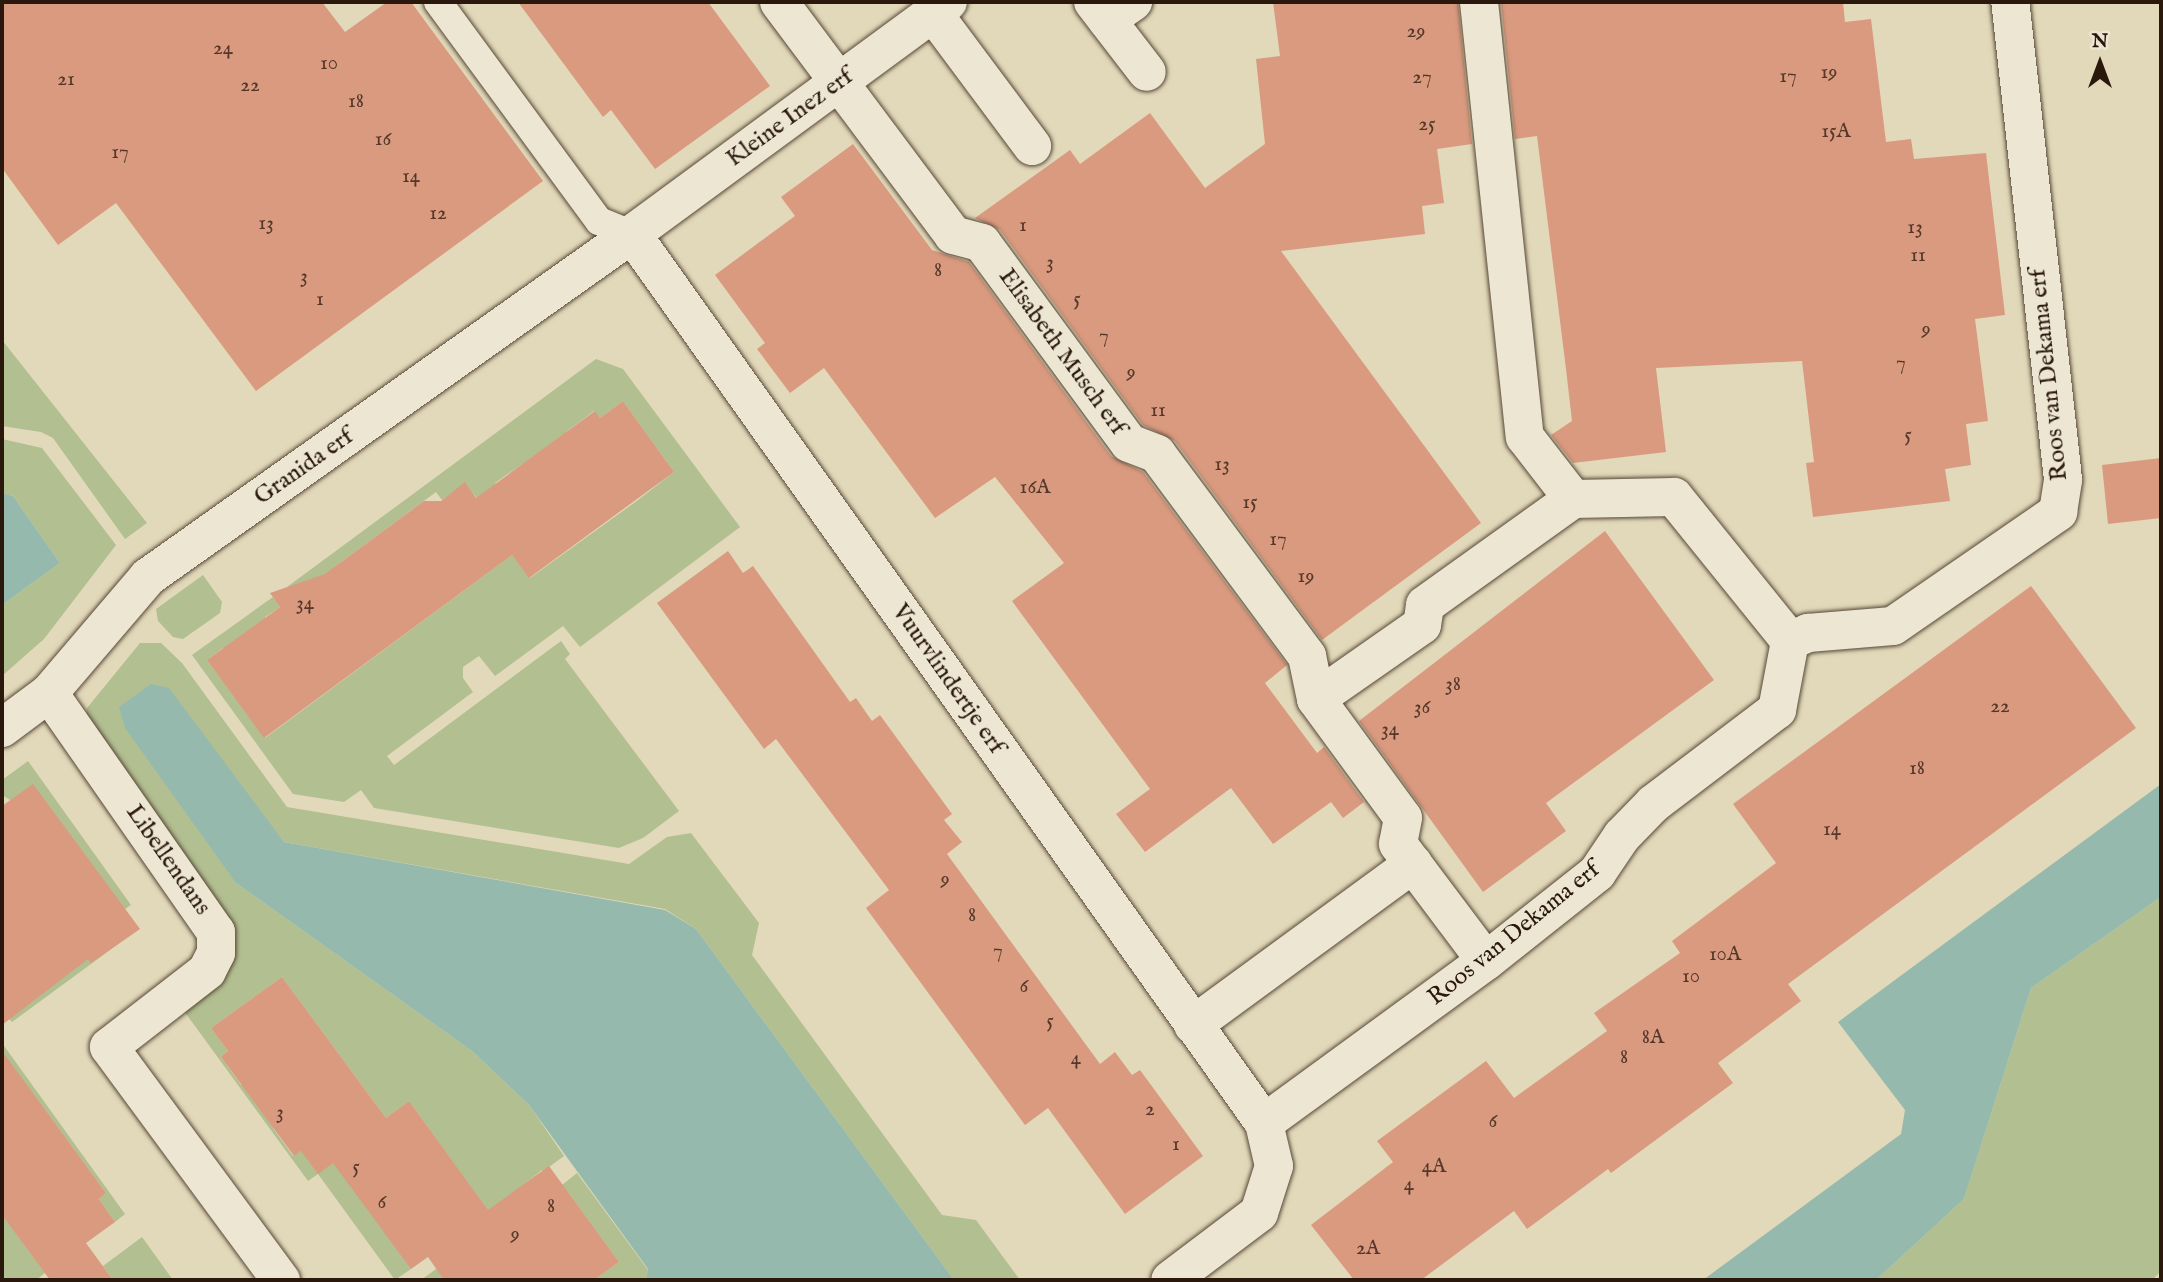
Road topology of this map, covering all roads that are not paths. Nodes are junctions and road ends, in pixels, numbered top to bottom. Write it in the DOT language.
graph roads {
  1 [pos="438,2"];
  2 [pos="779,2"];
  3 [pos="1479,2"];
  4 [pos="2010,2"];
  5 [pos="941,8"];
  6 [pos="1111,8"];
  7 [pos="1147,72"];
  8 [pos="838,83"];
  9 [pos="1032,146"];
  10 [pos="632,234"];
  11 [pos="1573,499"];
  12 [pos="1790,641"];
  13 [pos="49,693"];
  14 [pos="1316,699"];
  15 [pos="2,728"];
  16 [pos="1413,864"];
  17 [pos="1486,961"];
  18 [pos="1194,1025"];
  19 [pos="1264,1123"];
  20 [pos="281,1280"];
  21 [pos="1170,1280"];
  1 -- 10 [label="lane"];
  2 -- 8 [label="street, Elisabeth Musch erf"];
  3 -- 11 [label="street"];
  4 -- 12 [label="street, Roos van Dekama erf"];
  5 -- 8 [label="street, Kleine Inez erf"];
  5 -- 9 [label="street"];
  6 -- 7 [label="street"];
  8 -- 10 [label="street, Kleine Inez erf"];
  8 -- 14 [label="street, Elisabeth Musch erf"];
  10 -- 13 [label="street, Granida erf"];
  10 -- 18 [label="street, Vuurvlindertje erf"];
  11 -- 12 [label="street"];
  11 -- 14 [label="street"];
  12 -- 17 [label="street, Roos van Dekama erf"];
  13 -- 15 [label="street, Granida erf"];
  13 -- 20 [label="street, Libellendans"];
  14 -- 16 [label="street, Elisabeth Musch erf"];
  16 -- 17 [label="street, Elisabeth Musch erf"];
  16 -- 18 [label="street"];
  17 -- 19 [label="street, Roos van Dekama erf"];
  18 -- 19 [label="street, Vuurvlindertje erf"];
  19 -- 21 [label="street"];
}
